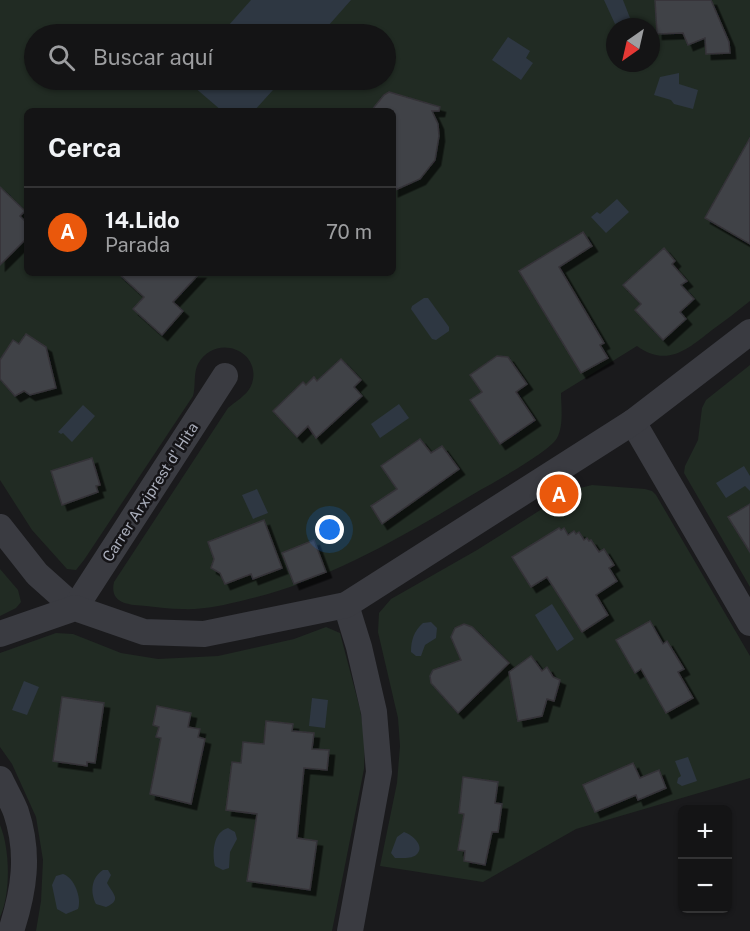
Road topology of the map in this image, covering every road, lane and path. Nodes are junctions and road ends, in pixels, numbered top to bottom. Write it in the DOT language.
graph roads {
  1 [pos="750,332"];
  2 [pos="225,376"];
  3 [pos="633,422"];
  4 [pos="0,527"];
  5 [pos="346,605"];
  6 [pos="75,608"];
  7 [pos="750,623"];
  8 [pos="0,634"];
  9 [pos="0,779"];
  10 [pos="11,931"];
  11 [pos="350,931"];
  1 -- 3 [label="street"];
  2 -- 6 [label="street, Carrer Arxiprest d' Hita"];
  3 -- 5 [label="street"];
  3 -- 7 [label="street"];
  4 -- 6 [label="street"];
  5 -- 6 [label="street"];
  5 -- 11 [label="street"];
  6 -- 8 [label="street"];
  9 -- 10 [label="street"];
}
